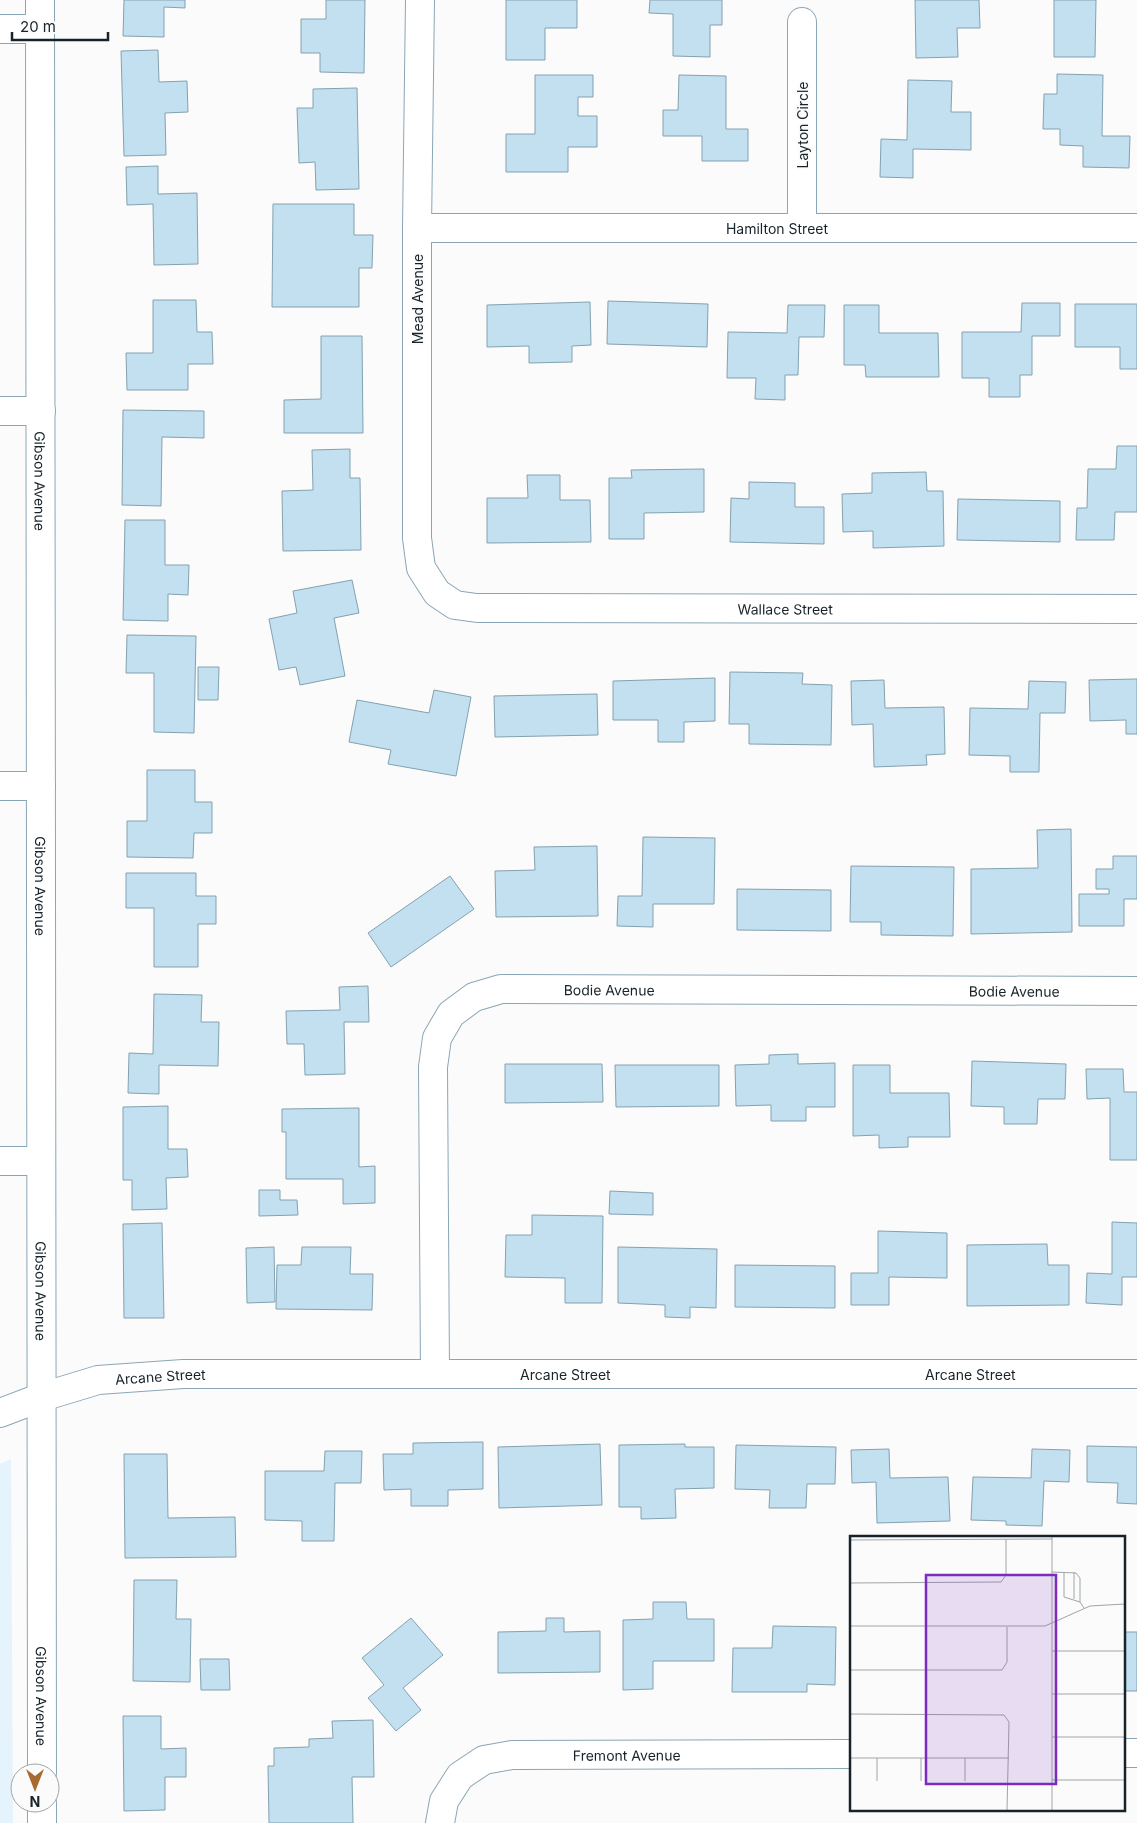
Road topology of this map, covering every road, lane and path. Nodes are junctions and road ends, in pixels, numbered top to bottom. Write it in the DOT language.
graph roads {
  1 [pos="40,0"];
  2 [pos="420,0"];
  3 [pos="802,22"];
  4 [pos="0,29"];
  5 [pos="40,29"];
  6 [pos="417,228"];
  7 [pos="802,228"];
  8 [pos="1137,228"];
  9 [pos="0,410"];
  10 [pos="41,411"];
  11 [pos="436,593"];
  12 [pos="1137,609"];
  13 [pos="0,786"];
  14 [pos="41,786"];
  15 [pos="1137,990"];
  16 [pos="0,1161"];
  17 [pos="41,1161"];
  18 [pos="435,1374"];
  19 [pos="1137,1374"];
  20 [pos="42,1397"];
  21 [pos="0,1412"];
  22 [pos="1124,1753"];
  23 [pos="1137,1753"];
  24 [pos="850,1754"];
  25 [pos="42,1763"];
  26 [pos="440,1823"];
  1 -- 5 [label="street, Gibson Avenue"];
  2 -- 6 [label="street, Mead Avenue"];
  3 -- 7 [label="street, Layton Circle"];
  4 -- 5 [label="street"];
  5 -- 10 [label="street, Gibson Avenue"];
  6 -- 7 [label="street, Hamilton Street"];
  6 -- 11 [label="street, Mead Avenue"];
  7 -- 8 [label="street, Hamilton Street"];
  9 -- 10 [label="street"];
  10 -- 14 [label="street, Gibson Avenue"];
  11 -- 12 [label="street, Wallace Street"];
  13 -- 14 [label="street"];
  14 -- 17 [label="street, Gibson Avenue"];
  15 -- 18 [label="street, Bodie Avenue"];
  16 -- 17 [label="street"];
  17 -- 20 [label="street, Gibson Avenue"];
  18 -- 19 [label="street, Arcane Street"];
  18 -- 20 [label="street, Arcane Street"];
  20 -- 21 [label="street, Arcane Street"];
  20 -- 25 [label="street, Gibson Avenue"];
  22 -- 23 [label="street"];
  24 -- 26 [label="street, Fremont Avenue"];
}
